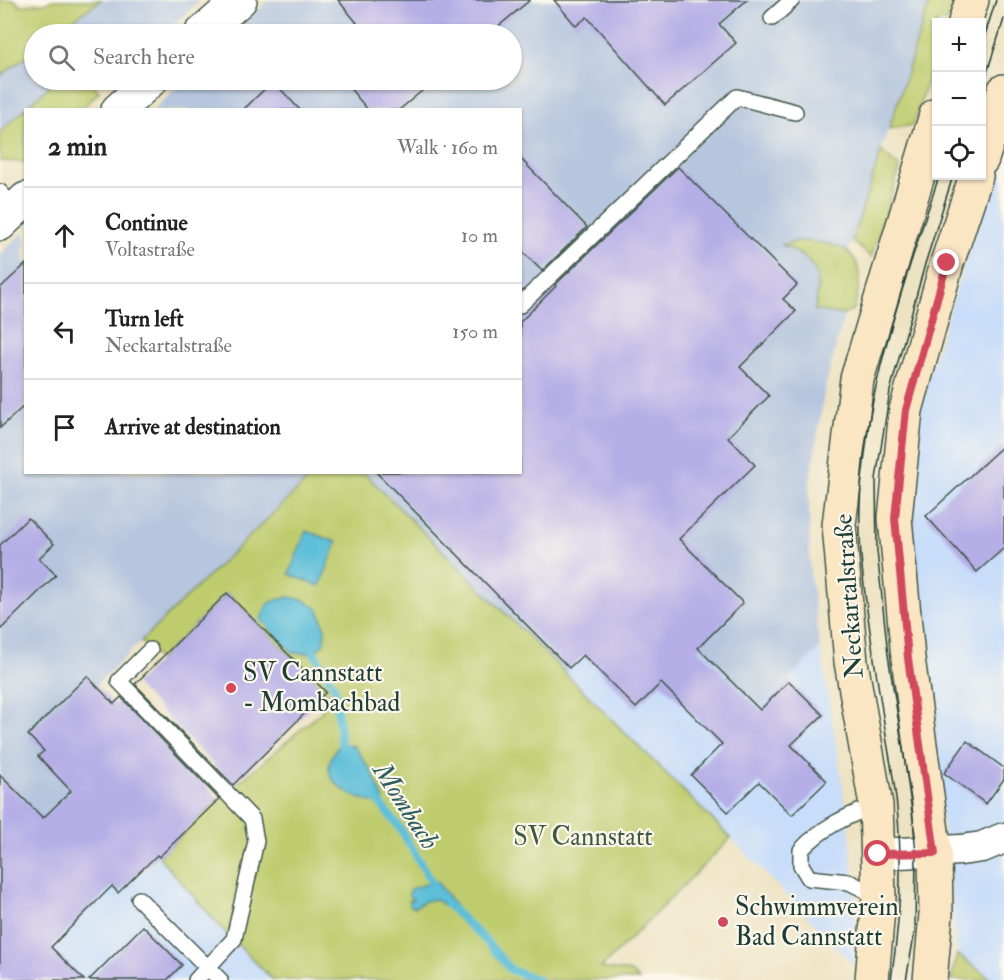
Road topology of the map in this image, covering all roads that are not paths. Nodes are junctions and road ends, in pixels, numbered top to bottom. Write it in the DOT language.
graph roads {
  1 [pos="240,0"];
  2 [pos="792,0"];
  3 [pos="972,0"];
  4 [pos="772,18"];
  5 [pos="966,18"];
  6 [pos="212,24"];
  7 [pos="140,90"];
  8 [pos="1004,91"];
  9 [pos="120,108"];
  10 [pos="795,112"];
  11 [pos="933,126"];
  12 [pos="991,140"];
  13 [pos="975,180"];
  14 [pos="522,303"];
  15 [pos="150,650"];
  16 [pos="876,805"];
  17 [pos="1004,838"];
  18 [pos="935,853"];
  19 [pos="878,854"];
  20 [pos="879,897"];
  21 [pos="139,898"];
  22 [pos="208,968"];
  23 [pos="196,980"];
  24 [pos="220,980"];
  25 [pos="872,980"];
  26 [pos="930,980"];
  1 -- 6 [label="street"];
  2 -- 4 [label="lane"];
  3 -- 5 [label="main road"];
  7 -- 9 [label="street"];
  8 -- 12 [label="main road"];
  10 -- 14 [label="lane"];
  11 -- 16 [label="main road, Neckartalstraße"];
  13 -- 18 [label="main road, Neckartalstraße"];
  15 -- 22 [label="lane"];
  16 -- 19 [label="main road, Neckartalstraße"];
  16 -- 20 [label="lane"];
  17 -- 18 [label="street"];
  18 -- 19 [label="street"];
  18 -- 26 [label="main road, Neckartalstraße"];
  19 -- 20 [label="main road, Neckartalstraße"];
  20 -- 25 [label="main road, Neckartalstraße"];
  21 -- 22 [label="lane"];
  22 -- 23 [label="lane"];
  22 -- 24 [label="lane"];
}
